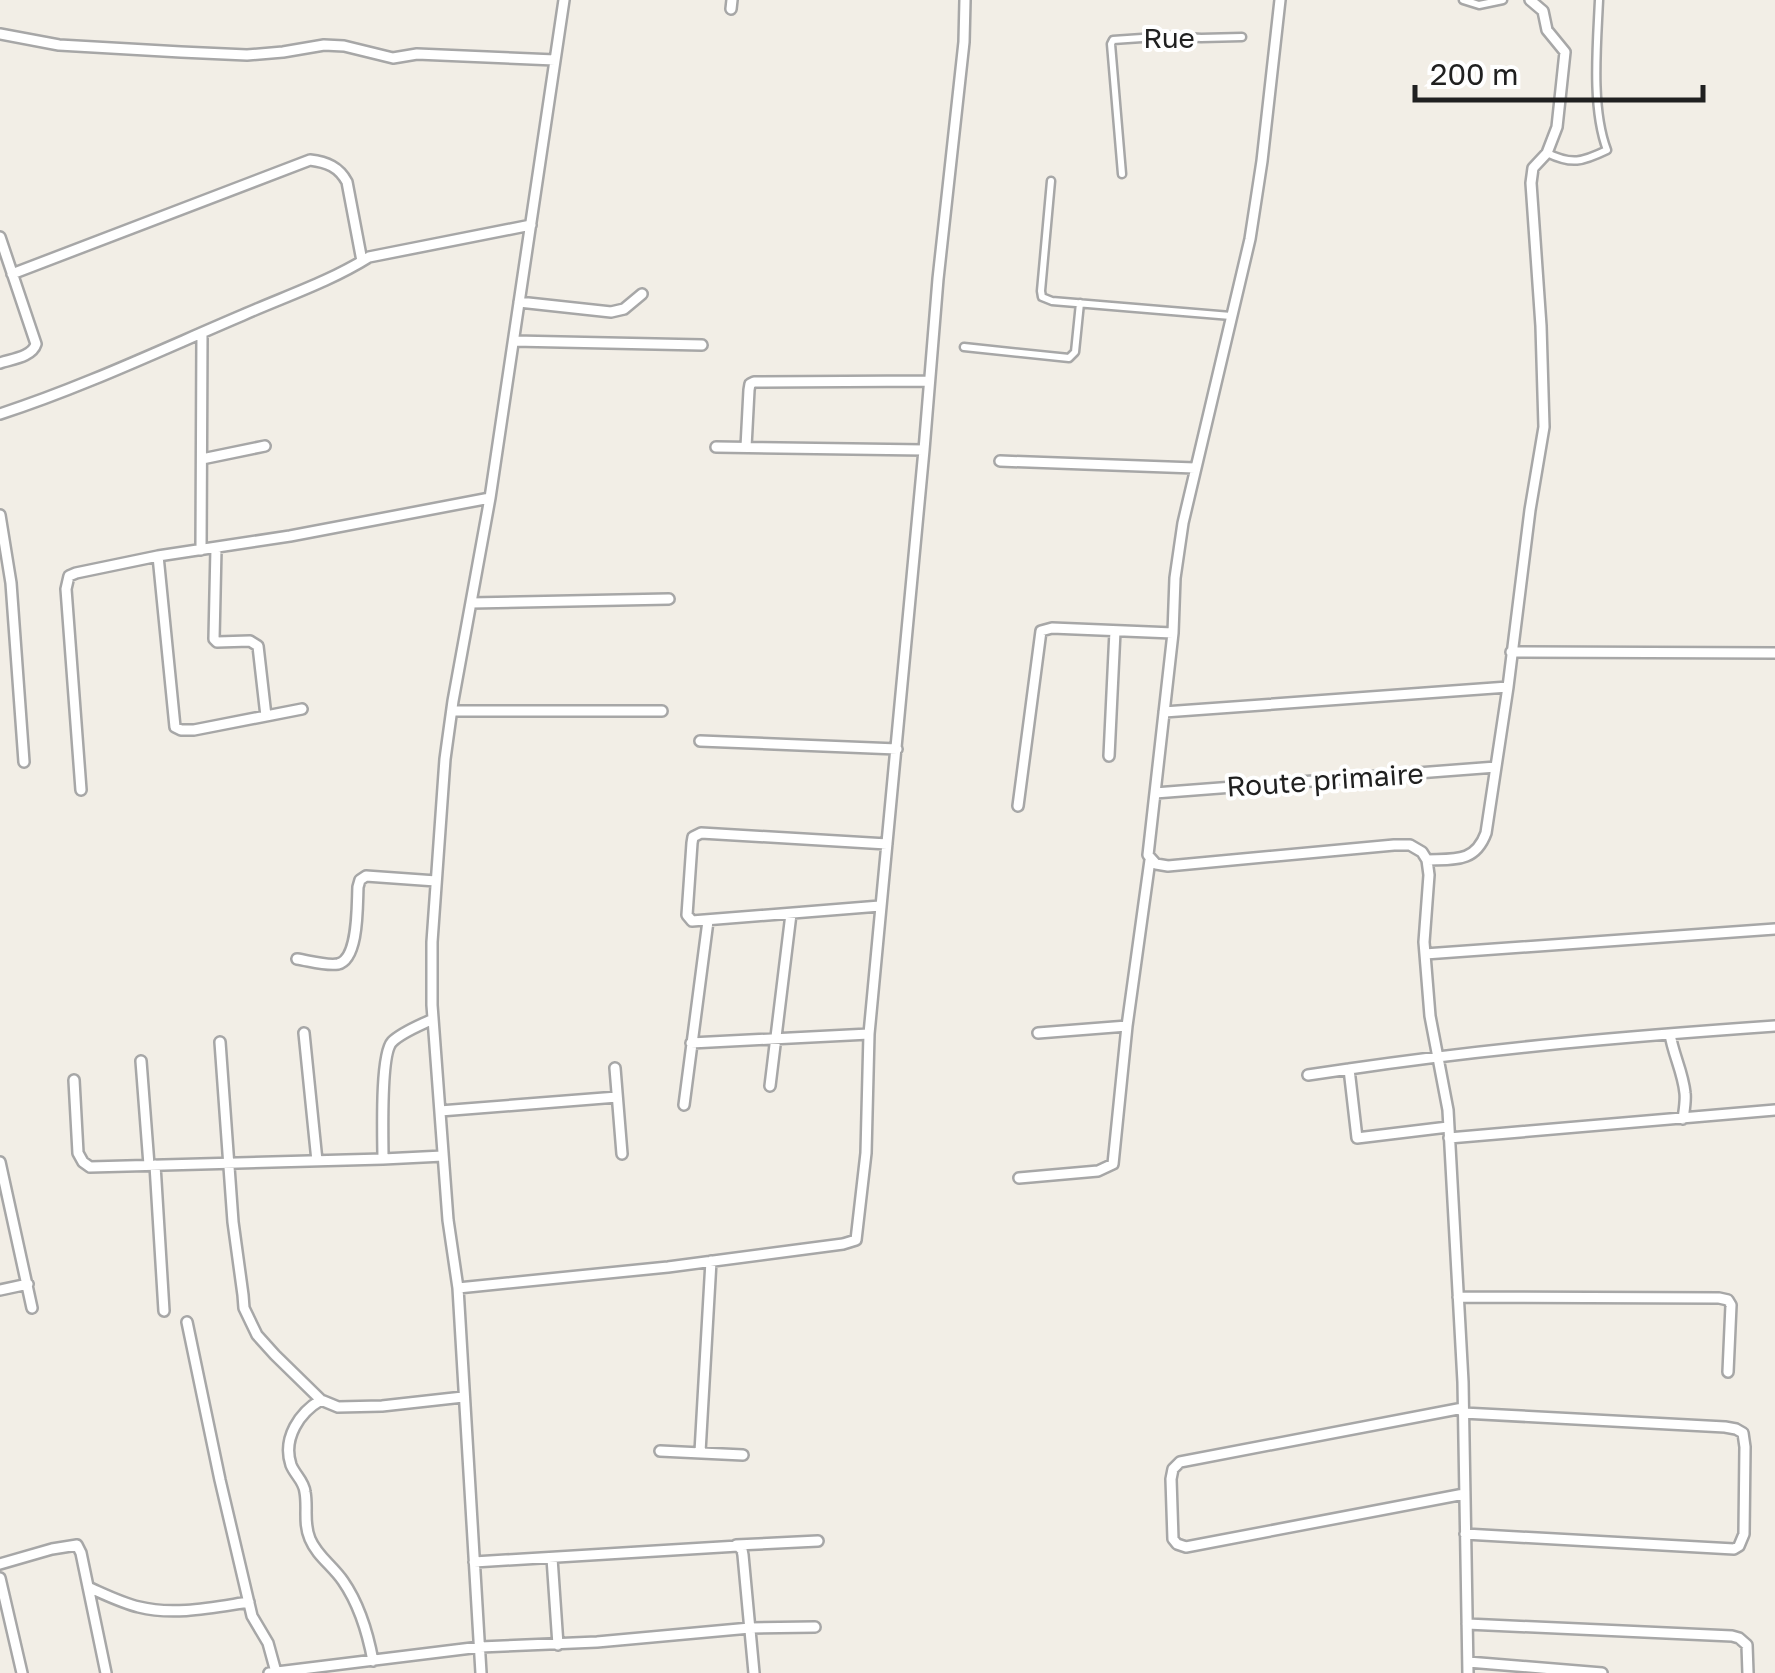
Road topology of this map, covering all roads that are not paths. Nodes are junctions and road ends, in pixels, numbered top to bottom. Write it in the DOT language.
graph roads {
  1 [pos="564,0"];
  2 [pos="965,0"];
  3 [pos="1280,0"];
  4 [pos="1463,0"];
  5 [pos="1502,0"];
  6 [pos="1530,0"];
  7 [pos="1599,0"];
  8 [pos="0,34"];
  9 [pos="1242,36"];
  10 [pos="556,60"];
  11 [pos="1547,152"];
  12 [pos="1122,174"];
  13 [pos="1052,180"];
  14 [pos="530,225"];
  15 [pos="0,237"];
  16 [pos="362,261"];
  17 [pos="12,274"];
  18 [pos="642,294"];
  19 [pos="519,302"];
  20 [pos="1080,303"];
  21 [pos="1231,316"];
  22 [pos="202,333"];
  23 [pos="514,341"];
  24 [pos="702,345"];
  25 [pos="964,347"];
  26 [pos="0,362"];
  27 [pos="928,382"];
  28 [pos="0,414"];
  29 [pos="264,446"];
  30 [pos="716,447"];
  31 [pos="746,448"];
  32 [pos="924,450"];
  33 [pos="202,459"];
  34 [pos="1000,461"];
  35 [pos="1195,468"];
  36 [pos="490,498"];
  37 [pos="0,515"];
  38 [pos="216,548"];
  39 [pos="201,550"];
  40 [pos="158,556"];
  41 [pos="669,599"];
  42 [pos="471,602"];
  43 [pos="1115,631"];
  44 [pos="1173,633"];
  45 [pos="1512,652"];
  46 [pos="1775,653"];
  47 [pos="1508,687"];
  48 [pos="302,709"];
  49 [pos="452,711"];
  50 [pos="662,711"];
  51 [pos="1164,712"];
  52 [pos="266,716"];
  53 [pos="700,742"];
  54 [pos="897,750"];
  55 [pos="1109,756"];
  56 [pos="24,762"];
  57 [pos="1496,767"];
  58 [pos="81,790"];
  59 [pos="1155,793"];
  60 [pos="1018,806"];
  61 [pos="887,844"];
  62 [pos="1150,860"];
  63 [pos="1427,860"];
  64 [pos="436,881"];
  65 [pos="880,906"];
  66 [pos="792,914"];
  67 [pos="708,920"];
  68 [pos="1775,929"];
  69 [pos="1425,954"];
  70 [pos="297,959"];
  71 [pos="433,1019"];
  72 [pos="1128,1026"];
  73 [pos="1775,1026"];
  74 [pos="304,1032"];
  75 [pos="869,1034"];
  76 [pos="1038,1034"];
  77 [pos="1670,1034"];
  78 [pos="776,1039"];
  79 [pos="220,1042"];
  80 [pos="692,1043"];
  81 [pos="1437,1056"];
  82 [pos="140,1061"];
  83 [pos="615,1068"];
  84 [pos="1349,1069"];
  85 [pos="1308,1075"];
  86 [pos="74,1080"];
  87 [pos="770,1086"];
  88 [pos="617,1097"];
  89 [pos="684,1106"];
  90 [pos="1775,1110"];
  91 [pos="440,1111"];
  92 [pos="1683,1119"];
  93 [pos="1449,1132"];
  94 [pos="622,1154"];
  95 [pos="444,1156"];
  96 [pos="383,1160"];
  97 [pos="317,1161"];
  98 [pos="0,1162"];
  99 [pos="229,1163"];
  100 [pos="152,1165"];
  101 [pos="1019,1178"];
  102 [pos="5,1212"];
  103 [pos="711,1261"];
  104 [pos="28,1284"];
  105 [pos="458,1288"];
  106 [pos="0,1290"];
  107 [pos="1458,1297"];
  108 [pos="32,1308"];
  109 [pos="164,1311"];
  110 [pos="188,1322"];
  111 [pos="1728,1372"];
  112 [pos="463,1397"];
  113 [pos="321,1400"];
  114 [pos="1463,1410"];
  115 [pos="660,1452"];
  116 [pos="700,1452"];
  117 [pos="743,1455"];
  118 [pos="1464,1494"];
  119 [pos="1465,1534"];
  120 [pos="818,1541"];
  121 [pos="728,1546"];
  122 [pos="552,1558"];
  123 [pos="474,1562"];
  124 [pos="0,1564"];
  125 [pos="0,1578"];
  126 [pos="88,1587"];
  127 [pos="249,1602"];
  128 [pos="1468,1624"];
  129 [pos="815,1626"];
  130 [pos="750,1628"];
  131 [pos="558,1644"];
  132 [pos="480,1648"];
  133 [pos="372,1661"];
  134 [pos="1468,1667"];
  135 [pos="273,1672"];
  136 [pos="22,1673"];
  137 [pos="106,1673"];
  138 [pos="481,1673"];
  139 [pos="754,1673"];
  140 [pos="1602,1673"];
  141 [pos="1748,1673"];
  1 -- 10 [label="street"];
  2 -- 27 [label="street"];
  3 -- 21 [label="street"];
  4 -- 5 [label="street"];
  6 -- 11 [label="street"];
  7 -- 11 [label="street"];
  8 -- 10 [label="street"];
  9 -- 12 [label="street, Rue"];
  10 -- 14 [label="street"];
  11 -- 45 [label="street"];
  13 -- 20 [label="street"];
  14 -- 16 [label="street"];
  14 -- 19 [label="street"];
  15 -- 17 [label="street"];
  16 -- 17 [label="street"];
  16 -- 22 [label="street"];
  17 -- 26 [label="street"];
  18 -- 19 [label="street"];
  19 -- 23 [label="street"];
  20 -- 21 [label="street"];
  20 -- 25 [label="street"];
  21 -- 35 [label="street"];
  22 -- 28 [label="street"];
  22 -- 33 [label="street"];
  23 -- 24 [label="street"];
  23 -- 36 [label="street"];
  27 -- 31 [label="street"];
  27 -- 32 [label="street"];
  29 -- 33 [label="street"];
  30 -- 31 [label="street"];
  31 -- 32 [label="street"];
  32 -- 54 [label="street"];
  33 -- 39 [label="street"];
  34 -- 35 [label="street"];
  35 -- 44 [label="street"];
  36 -- 38 [label="street"];
  36 -- 42 [label="street"];
  37 -- 56 [label="street"];
  38 -- 39 [label="street"];
  38 -- 52 [label="street"];
  39 -- 40 [label="street"];
  40 -- 52 [label="street"];
  40 -- 58 [label="street"];
  41 -- 42 [label="street"];
  42 -- 49 [label="street"];
  43 -- 44 [label="street"];
  43 -- 55 [label="street"];
  43 -- 60 [label="street"];
  44 -- 51 [label="street"];
  45 -- 46 [label="street"];
  45 -- 47 [label="street"];
  47 -- 51 [label="street"];
  47 -- 57 [label="street"];
  48 -- 52 [label="street"];
  49 -- 50 [label="street"];
  49 -- 64 [label="street"];
  51 -- 59 [label="street"];
  53 -- 54 [label="street"];
  54 -- 61 [label="street"];
  57 -- 59 [label="street, Route primaire"];
  57 -- 63 [label="street"];
  59 -- 62 [label="street"];
  61 -- 65 [label="street"];
  61 -- 67 [label="street"];
  62 -- 63 [label="street"];
  62 -- 72 [label="street"];
  63 -- 69 [label="street"];
  64 -- 70 [label="street"];
  64 -- 71 [label="street"];
  65 -- 66 [label="street"];
  65 -- 75 [label="street"];
  66 -- 67 [label="street"];
  66 -- 78 [label="street"];
  67 -- 80 [label="street"];
  68 -- 69 [label="street"];
  69 -- 81 [label="street"];
  71 -- 91 [label="street"];
  71 -- 96 [label="street"];
  72 -- 76 [label="street"];
  72 -- 101 [label="street"];
  73 -- 77 [label="street"];
  74 -- 97 [label="street"];
  75 -- 78 [label="street"];
  75 -- 103 [label="street"];
  77 -- 81 [label="street"];
  77 -- 92 [label="street"];
  78 -- 80 [label="street"];
  78 -- 87 [label="street"];
  79 -- 99 [label="street"];
  80 -- 89 [label="street"];
  81 -- 84 [label="street"];
  81 -- 93 [label="street"];
  82 -- 100 [label="street"];
  83 -- 88 [label="street"];
  84 -- 85 [label="street"];
  84 -- 93 [label="street"];
  86 -- 100 [label="street"];
  88 -- 91 [label="street"];
  88 -- 94 [label="street"];
  90 -- 92 [label="street"];
  91 -- 95 [label="street"];
  92 -- 93 [label="street"];
  93 -- 107 [label="street"];
  95 -- 96 [label="street"];
  95 -- 105 [label="street"];
  96 -- 97 [label="street"];
  97 -- 99 [label="street"];
  98 -- 102 [label="street"];
  99 -- 100 [label="street"];
  99 -- 113 [label="street"];
  100 -- 109 [label="street"];
  102 -- 104 [label="street"];
  103 -- 105 [label="street"];
  103 -- 116 [label="street"];
  104 -- 106 [label="street"];
  104 -- 108 [label="street"];
  105 -- 112 [label="street"];
  107 -- 111 [label="street"];
  107 -- 114 [label="street"];
  110 -- 127 [label="street"];
  112 -- 113 [label="street"];
  112 -- 123 [label="street"];
  113 -- 133 [label="street"];
  114 -- 118 [label="street"];
  114 -- 118 [label="street"];
  114 -- 119 [label="street"];
  115 -- 116 [label="street"];
  116 -- 117 [label="street"];
  118 -- 119 [label="street"];
  119 -- 128 [label="street"];
  120 -- 121 [label="street"];
  121 -- 122 [label="street"];
  121 -- 130 [label="street"];
  122 -- 123 [label="street"];
  122 -- 131 [label="street"];
  123 -- 132 [label="street"];
  124 -- 126 [label="street"];
  125 -- 136 [label="street"];
  126 -- 127 [label="street"];
  126 -- 137 [label="street"];
  127 -- 135 [label="street"];
  128 -- 134 [label="street"];
  128 -- 141 [label="street"];
  129 -- 130 [label="street"];
  130 -- 131 [label="street"];
  130 -- 139 [label="street"];
  131 -- 132 [label="street"];
  132 -- 133 [label="street"];
  132 -- 138 [label="street"];
  133 -- 135 [label="street"];
  134 -- 140 [label="street"];
}
